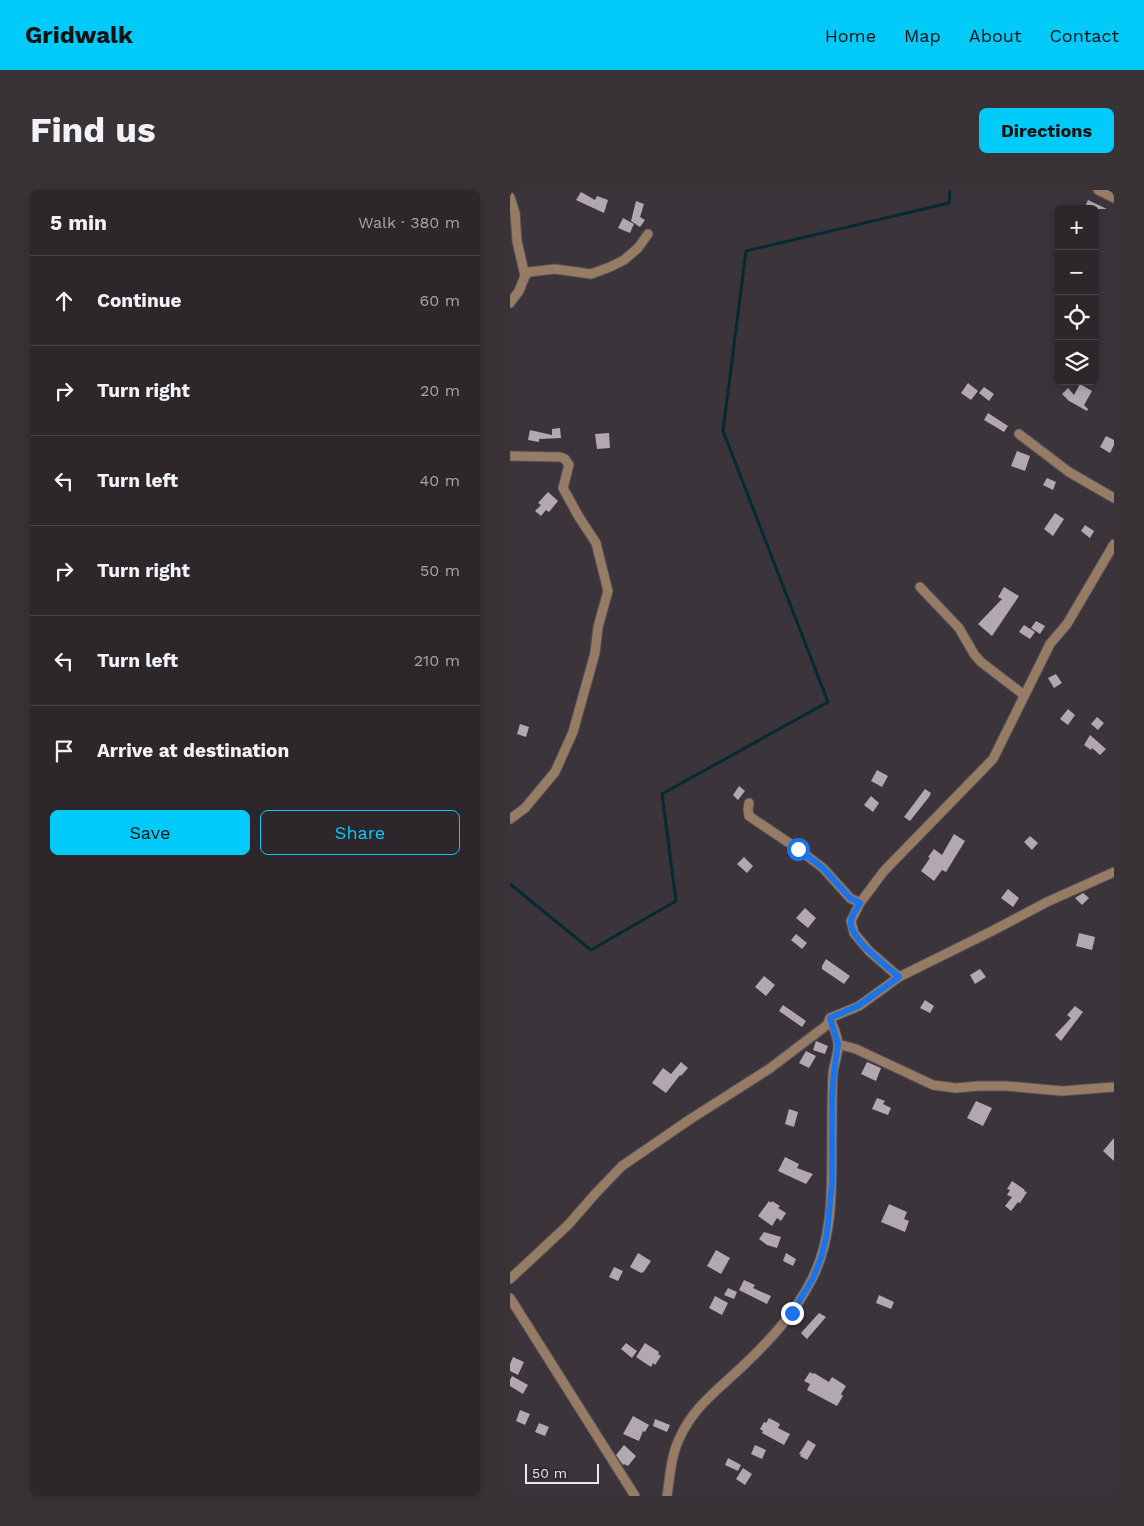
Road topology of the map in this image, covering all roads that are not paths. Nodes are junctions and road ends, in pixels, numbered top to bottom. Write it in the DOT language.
graph roads {
  1 [pos="1098,190"];
  2 [pos="510,197"];
  3 [pos="1114,198"];
  4 [pos="648,234"];
  5 [pos="525,276"];
  6 [pos="510,303"];
  7 [pos="1019,434"];
  8 [pos="510,456"];
  9 [pos="1114,498"];
  10 [pos="1114,544"];
  11 [pos="920,587"];
  12 [pos="1024,695"];
  13 [pos="750,803"];
  14 [pos="510,819"];
  15 [pos="1114,872"];
  16 [pos="860,903"];
  17 [pos="899,977"];
  18 [pos="830,1018"];
  19 [pos="838,1044"];
  20 [pos="1114,1086"];
  21 [pos="510,1279"];
  22 [pos="510,1298"];
  23 [pos="635,1496"];
  24 [pos="667,1496"];
  1 -- 3 [label="street"];
  2 -- 5 [label="street"];
  4 -- 5 [label="street"];
  5 -- 6 [label="street"];
  7 -- 9 [label="street"];
  8 -- 14 [label="street"];
  10 -- 12 [label="street"];
  11 -- 12 [label="street"];
  12 -- 16 [label="street"];
  13 -- 16 [label="street"];
  15 -- 17 [label="street"];
  16 -- 17 [label="street"];
  17 -- 18 [label="street"];
  18 -- 19 [label="street"];
  18 -- 21 [label="street"];
  19 -- 20 [label="street"];
  19 -- 24 [label="street"];
  22 -- 23 [label="street"];
}
